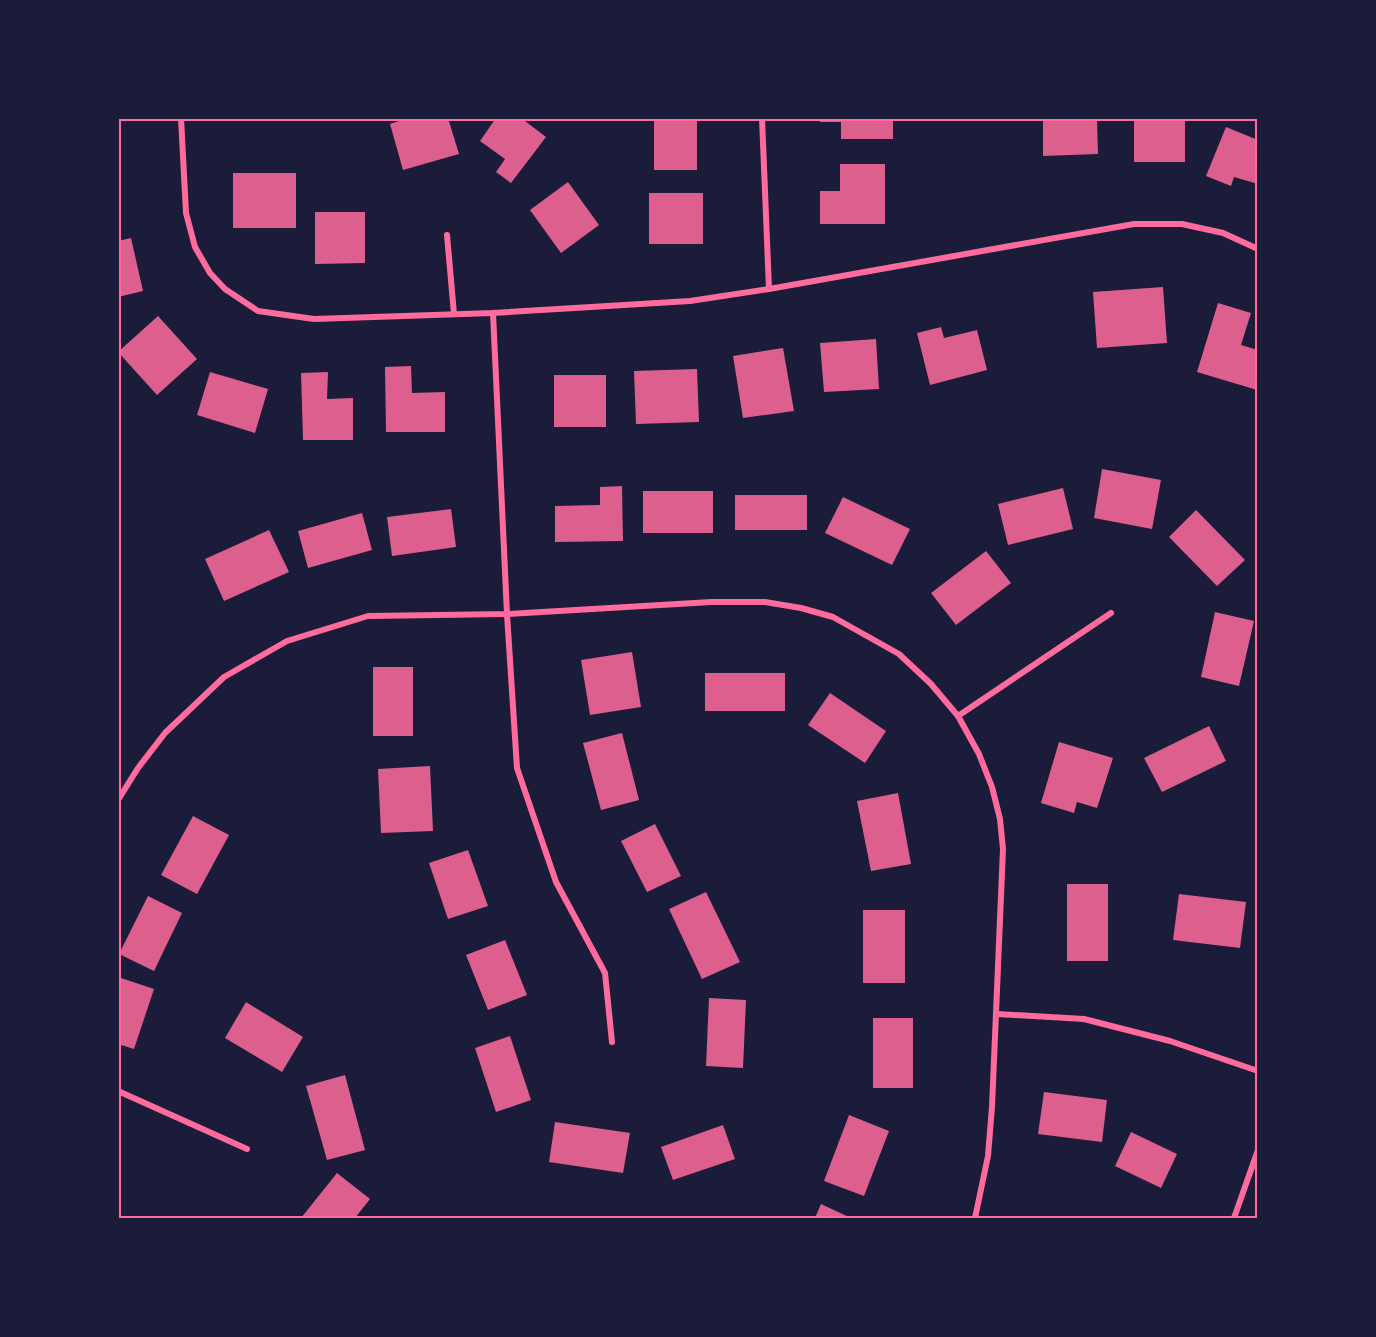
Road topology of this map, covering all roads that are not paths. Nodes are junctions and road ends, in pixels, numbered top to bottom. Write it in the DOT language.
graph roads {
  1 [pos="181,118"];
  2 [pos="762,118"];
  3 [pos="447,235"];
  4 [pos="1257,249"];
  5 [pos="769,290"];
  6 [pos="494,313"];
  7 [pos="454,314"];
  8 [pos="1111,613"];
  9 [pos="507,614"];
  10 [pos="958,716"];
  11 [pos="118,800"];
  12 [pos="998,1014"];
  13 [pos="612,1042"];
  14 [pos="1257,1071"];
  15 [pos="118,1091"];
  16 [pos="247,1149"];
  17 [pos="1257,1150"];
  18 [pos="975,1218"];
  19 [pos="1234,1218"];
  1 -- 7 [label="street"];
  2 -- 5 [label="street"];
  3 -- 7 [label="street"];
  4 -- 5 [label="street"];
  5 -- 6 [label="street"];
  6 -- 7 [label="street"];
  6 -- 9 [label="street"];
  8 -- 10 [label="street"];
  9 -- 10 [label="street"];
  9 -- 11 [label="street"];
  9 -- 13 [label="street"];
  10 -- 12 [label="street"];
  12 -- 14 [label="street"];
  12 -- 18 [label="street"];
  15 -- 16 [label="street"];
  17 -- 19 [label="street"];
}
